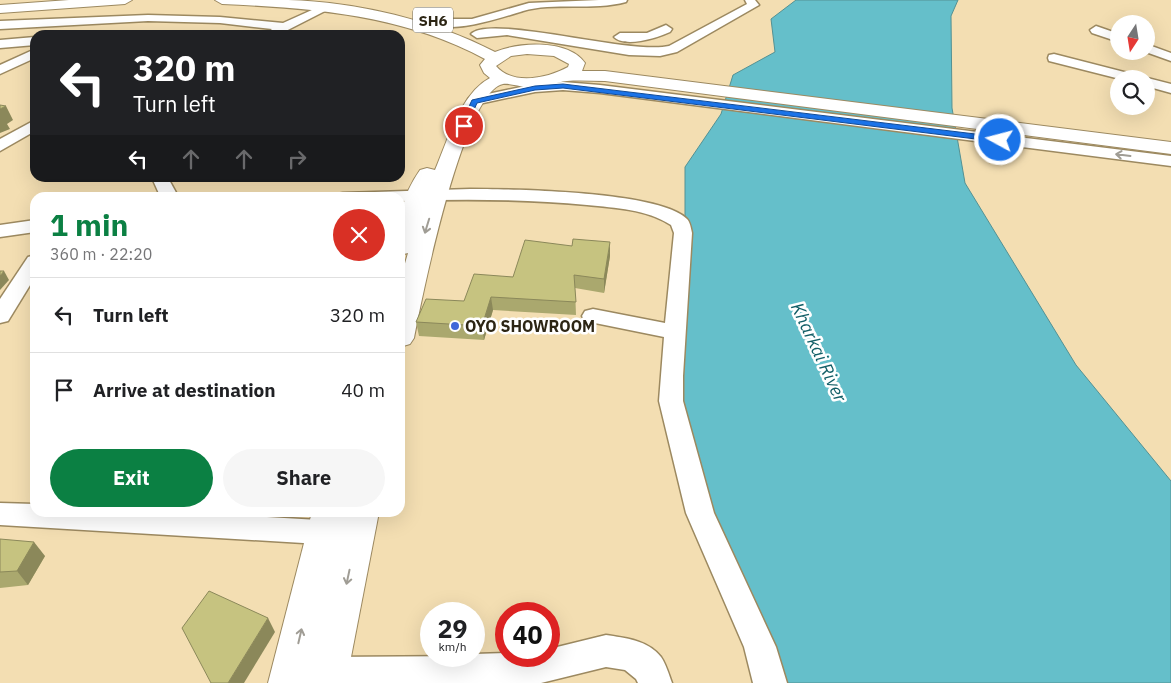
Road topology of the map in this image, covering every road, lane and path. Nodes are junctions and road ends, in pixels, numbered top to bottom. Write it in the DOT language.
graph roads {
  1 [pos="125,0"];
  2 [pos="222,0"];
  3 [pos="341,0"];
  4 [pos="622,0"];
  5 [pos="634,0"];
  6 [pos="755,1"];
  7 [pos="34,6"];
  8 [pos="323,8"];
  9 [pos="0,9"];
  10 [pos="519,12"];
  11 [pos="53,22"];
  12 [pos="0,25"];
  13 [pos="286,27"];
  14 [pos="474,29"];
  15 [pos="666,29"];
  16 [pos="52,30"];
  17 [pos="280,30"];
  18 [pos="1096,30"];
  19 [pos="498,31"];
  20 [pos="1110,35"];
  21 [pos="455,38"];
  22 [pos="30,41"];
  23 [pos="0,44"];
  24 [pos="522,50"];
  25 [pos="1155,51"];
  26 [pos="30,55"];
  27 [pos="1171,57"];
  28 [pos="1054,58"];
  29 [pos="577,63"];
  30 [pos="7,65"];
  31 [pos="489,67"];
  32 [pos="0,70"];
  33 [pos="1110,72"];
  34 [pos="565,76"];
  35 [pos="1155,85"];
  36 [pos="1171,89"];
  37 [pos="688,90"];
  38 [pos="474,102"];
  39 [pos="30,128"];
  40 [pos="1061,135"];
  41 [pos="1171,140"];
  42 [pos="0,146"];
  43 [pos="1171,148"];
  44 [pos="1171,161"];
  45 [pos="427,194"];
  46 [pos="405,195"];
  47 [pos="30,227"];
  48 [pos="0,231"];
  49 [pos="405,238"];
  50 [pos="30,269"];
  51 [pos="405,315"];
  52 [pos="0,316"];
  53 [pos="593,316"];
  54 [pos="674,332"];
  55 [pos="151,517"];
  56 [pos="170,518"];
  57 [pos="343,523"];
  58 [pos="326,678"];
  59 [pos="289,683"];
  60 [pos="655,683"];
  61 [pos="770,683"];
  1 -- 7 [label="main road"];
  2 -- 8 [label="main road, SH6"];
  3 -- 14 [label="main road, SH6"];
  4 -- 10 [label="street"];
  5 -- 10 [label="street"];
  6 -- 19 [label="street"];
  7 -- 9 [label="main road"];
  7 -- 11 [label="street"];
  8 -- 13 [label="street"];
  8 -- 21 [label="main road, SH6"];
  10 -- 14 [label="street"];
  11 -- 12 [label="street"];
  11 -- 13 [label="street"];
  11 -- 16 [label="street"];
  13 -- 17 [label="street"];
  14 -- 19 [label="street"];
  14 -- 21 [label="main road"];
  14 -- 24 [label="main road, SH6"];
  15 -- 19 [label="street"];
  18 -- 20 [label="street"];
  21 -- 31 [label="main road, SH6"];
  21 -- 31 [label="main road"];
  22 -- 23 [label="street"];
  24 -- 29 [label="main road"];
  24 -- 31 [label="main road"];
  25 -- 27 [label="street"];
  26 -- 30 [label="street"];
  28 -- 33 [label="street"];
  29 -- 34 [label="main road"];
  29 -- 37 [label="main road"];
  30 -- 32 [label="street"];
  31 -- 34 [label="main road"];
  31 -- 38 [label="main road"];
  31 -- 45 [label="main road"];
  34 -- 37 [label="main road"];
  35 -- 36 [label="street"];
  37 -- 38 [label="street"];
  37 -- 40 [label="main road"];
  38 -- 45 [label="main road"];
  39 -- 42 [label="street"];
  40 -- 41 [label="main road"];
  40 -- 43 [label="main road"];
  44 -- 40 [label="street, one-way"];
  45 -- 46 [label="street"];
  45 -- 49 [label="main road"];
  45 -- 51 [label="main road, one-way"];
  45 -- 54 [label="street"];
  47 -- 48 [label="street"];
  50 -- 52 [label="street"];
  53 -- 54 [label="street"];
  54 -- 61 [label="street"];
  55 -- 56 [label="street"];
  56 -- 57 [label="street"];
  57 -- 58 [label="main road, one-way"];
  59 -- 57 [label="main road, one-way"];
  58 -- 60 [label="street"];
}
